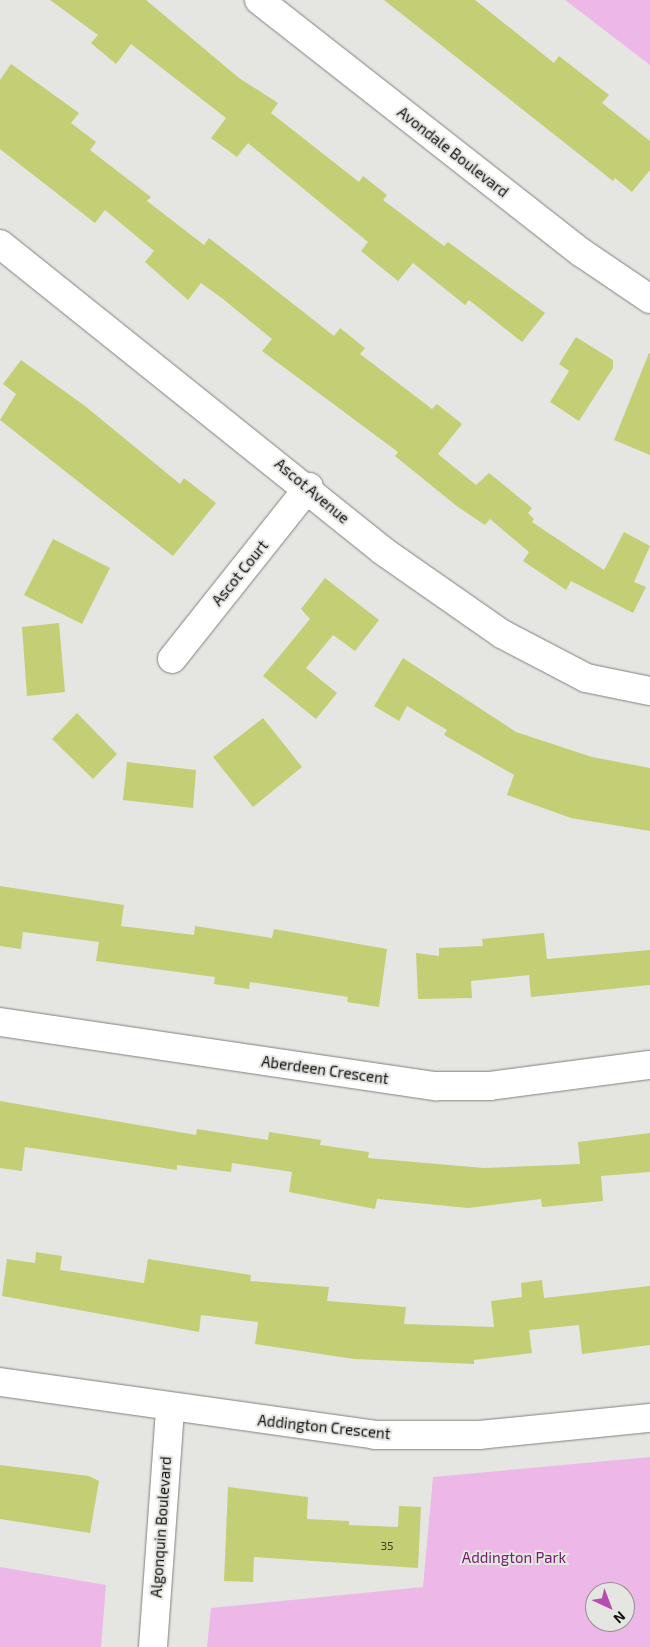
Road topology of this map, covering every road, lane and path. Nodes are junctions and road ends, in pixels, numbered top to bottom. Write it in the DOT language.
graph roads {
  1 [pos="259,0"];
  2 [pos="0,244"];
  3 [pos="650,299"];
  4 [pos="309,487"];
  5 [pos="172,659"];
  6 [pos="650,691"];
  7 [pos="0,1022"];
  8 [pos="650,1065"];
  9 [pos="0,1382"];
  10 [pos="170,1408"];
  11 [pos="650,1418"];
  12 [pos="152,1647"];
  1 -- 3 [label="street, Avondale Boulevard"];
  2 -- 4 [label="street, Ascot Avenue"];
  4 -- 5 [label="street, Ascot Court"];
  4 -- 6 [label="street, Ascot Avenue"];
  7 -- 8 [label="street, Aberdeen Crescent"];
  9 -- 10 [label="street, Addington Crescent"];
  10 -- 11 [label="street, Addington Crescent"];
  10 -- 12 [label="street, Algonquin Boulevard"];
}
